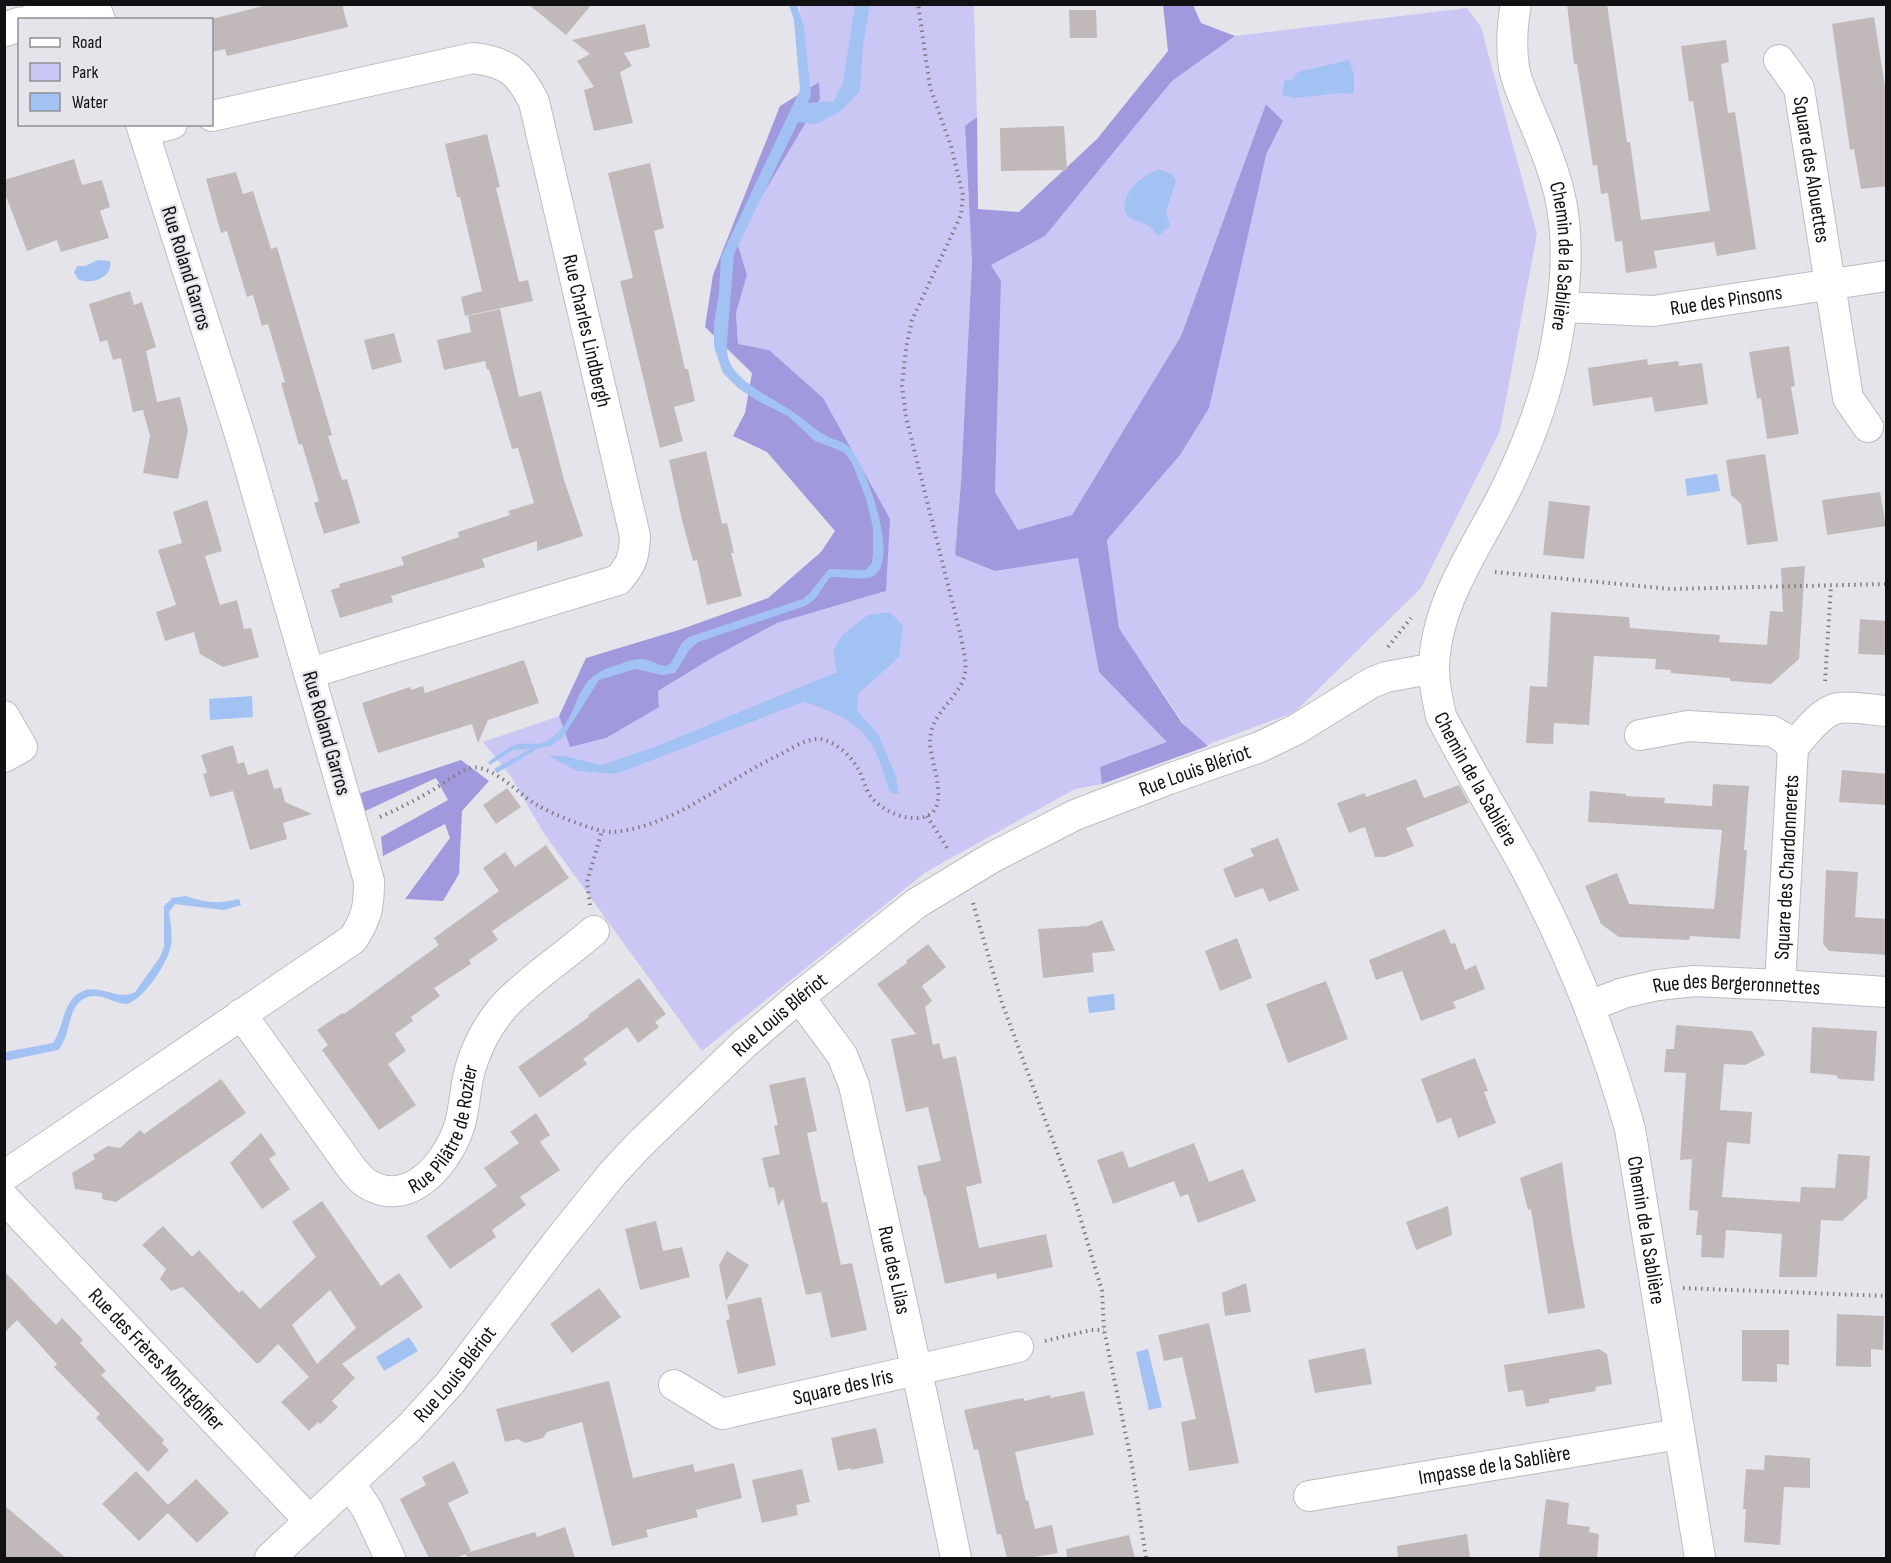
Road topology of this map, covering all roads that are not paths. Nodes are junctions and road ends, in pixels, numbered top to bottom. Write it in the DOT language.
graph roads {
  1 [pos="1516,4"];
  2 [pos="74,5"];
  3 [pos="38,18"];
  4 [pos="96,18"];
  5 [pos="1779,60"];
  6 [pos="213,116"];
  7 [pos="153,126"];
  8 [pos="1887,276"];
  9 [pos="1829,285"];
  10 [pos="1563,307"];
  11 [pos="1868,427"];
  12 [pos="1434,670"];
  13 [pos="309,673"];
  14 [pos="1887,711"];
  15 [pos="4,716"];
  16 [pos="1640,735"];
  17 [pos="1793,748"];
  18 [pos="4,757"];
  19 [pos="594,931"];
  20 [pos="1780,985"];
  21 [pos="1887,993"];
  22 [pos="799,997"];
  23 [pos="1590,1006"];
  24 [pos="241,1014"];
  25 [pos="4,1176"];
  26 [pos="4,1197"];
  27 [pos="1018,1347"];
  28 [pos="917,1371"];
  29 [pos="674,1385"];
  30 [pos="1679,1434"];
  31 [pos="350,1484"];
  32 [pos="1309,1496"];
  33 [pos="310,1521"];
  34 [pos="270,1558"];
  35 [pos="390,1558"];
  36 [pos="956,1558"];
  37 [pos="1700,1558"];
  1 -- 10 [label="street, Chemin de la Sablière"];
  2 -- 3 [label="street"];
  2 -- 4 [label="street"];
  5 -- 9 [label="street, Square des Alouettes"];
  6 -- 13 [label="street, Rue Charles Lindbergh"];
  7 -- 13 [label="street, Rue Roland Garros"];
  8 -- 9 [label="street, Rue des Pinsons"];
  9 -- 10 [label="street, Rue des Pinsons"];
  9 -- 11 [label="street, Square des Alouettes"];
  10 -- 12 [label="street, Chemin de la Sablière"];
  12 -- 22 [label="street, Rue Louis Blériot"];
  12 -- 23 [label="street, Chemin de la Sablière"];
  13 -- 24 [label="street, Rue Roland Garros"];
  14 -- 17 [label="street, Square des Chardonnerets"];
  15 -- 18 [label="street"];
  16 -- 17 [label="street, Square des Chardonnerets"];
  17 -- 20 [label="street, Square des Chardonnerets"];
  19 -- 24 [label="street, Rue Pilâtre de Rozier"];
  20 -- 21 [label="street, Rue des Bergeronnettes"];
  20 -- 23 [label="street, Rue des Bergeronnettes"];
  22 -- 28 [label="street, Rue des Lilas"];
  22 -- 31 [label="street, Rue Louis Blériot"];
  23 -- 30 [label="street, Chemin de la Sablière"];
  24 -- 25 [label="street, Rue Roland Garros"];
  26 -- 33 [label="street, Rue des Frères Montgolfier"];
  27 -- 28 [label="street, Square des Iris"];
  28 -- 29 [label="street, Square des Iris"];
  28 -- 36 [label="street, Rue des Lilas"];
  30 -- 32 [label="street, Impasse de la Sablière"];
  30 -- 37 [label="street, Chemin de la Sablière"];
  31 -- 33 [label="street, Rue Louis Blériot"];
  31 -- 35 [label="street"];
  33 -- 34 [label="street, Rue Louis Blériot"];
}
